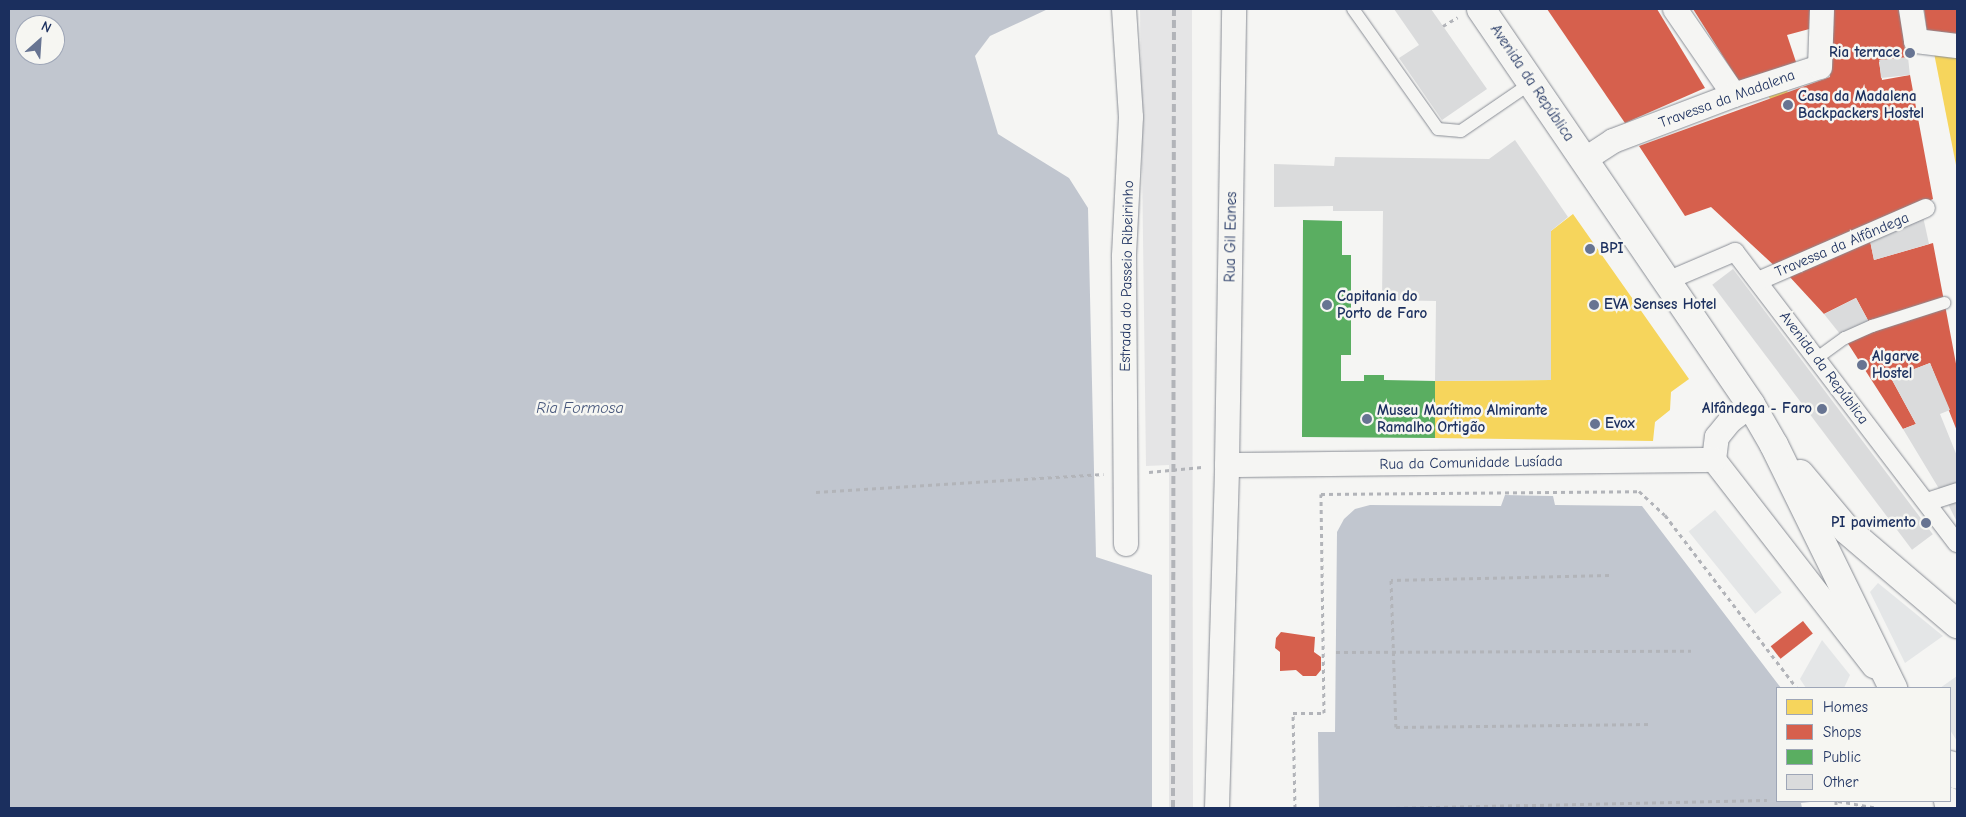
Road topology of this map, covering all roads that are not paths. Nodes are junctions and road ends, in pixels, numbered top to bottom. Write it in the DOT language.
graph roads {
  1 [pos="1124,9"];
  2 [pos="1234,9"];
  3 [pos="1353,9"];
  4 [pos="1481,9"];
  5 [pos="1675,9"];
  6 [pos="1822,9"];
  7 [pos="1911,9"];
  8 [pos="1957,46"];
  9 [pos="1531,83"];
  10 [pos="1734,95"];
  11 [pos="1584,160"];
  12 [pos="1926,208"];
  13 [pos="1667,281"];
  14 [pos="1758,281"];
  15 [pos="1944,303"];
  16 [pos="1817,358"];
  17 [pos="1751,405"];
  18 [pos="1774,444"];
  19 [pos="1714,460"];
  20 [pos="1227,465"];
  21 [pos="1957,492"];
  22 [pos="1927,502"];
  23 [pos="1957,543"];
  24 [pos="1126,544"];
  25 [pos="1957,624"];
  26 [pos="1891,687"];
  27 [pos="1892,687"];
  28 [pos="1217,808"];
  1 -- 24 [label="street, Estrada do Passeio Ribeirinho"];
  2 -- 20 [label="street, Rua Gil Eanes"];
  3 -- 9 [label="lane"];
  4 -- 9 [label="street, Avenida da República"];
  5 -- 10 [label="street"];
  6 -- 10 [label="street, Travessa da Madalena"];
  7 -- 8 [label="street"];
  9 -- 11 [label="street, Avenida da República"];
  10 -- 11 [label="street, Travessa da Madalena"];
  11 -- 13 [label="street, Avenida da República"];
  12 -- 14 [label="street, Travessa da Alfândega"];
  13 -- 14 [label="street, Avenida da República"];
  13 -- 17 [label="street, Avenida da República"];
  14 -- 16 [label="street, Avenida da República"];
  15 -- 16 [label="lane"];
  16 -- 22 [label="street, Avenida da República"];
  17 -- 18 [label="street, Avenida da República"];
  17 -- 19 [label="street"];
  18 -- 25 [label="street, Avenida da República"];
  18 -- 27 [label="street, Avenida da República"];
  19 -- 20 [label="street, Rua da Comunidade Lusíada"];
  19 -- 26 [label="street, Avenida da República"];
  20 -- 28 [label="street, Rua Gil Eanes"];
  21 -- 22 [label="street"];
  22 -- 23 [label="street, Avenida da República"];
}
